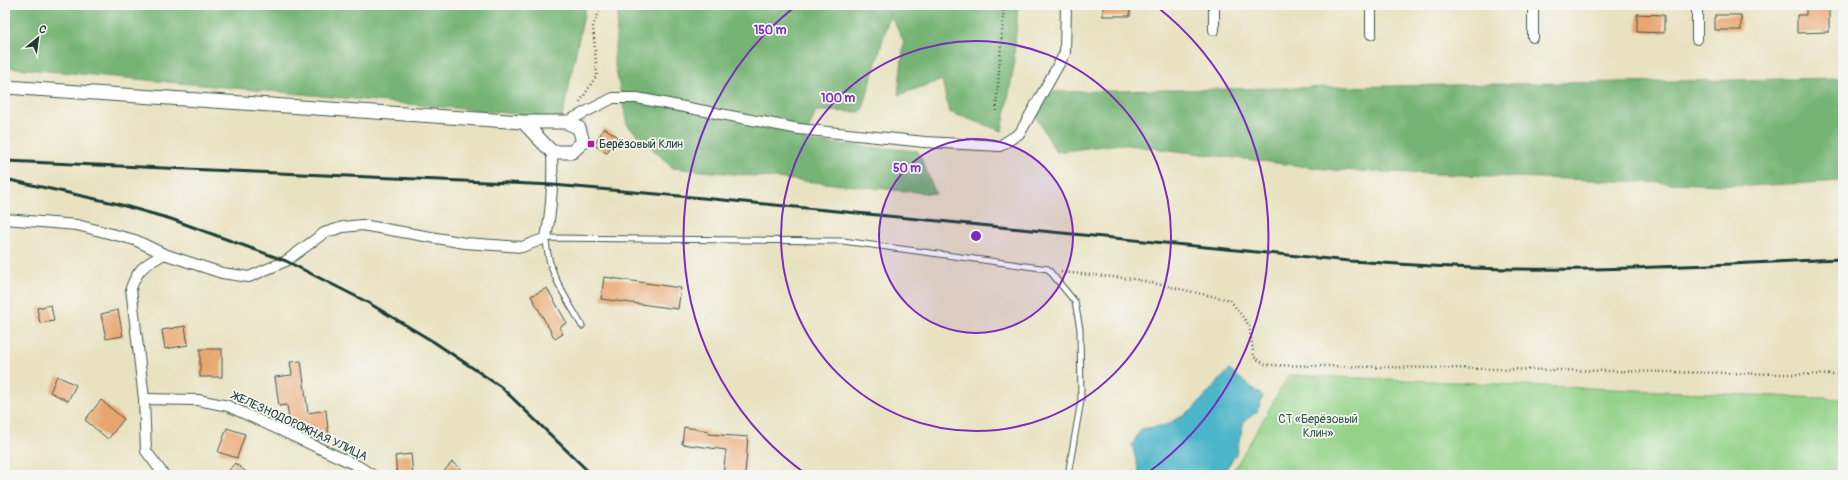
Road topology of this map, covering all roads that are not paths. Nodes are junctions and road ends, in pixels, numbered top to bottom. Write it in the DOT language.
graph roads {
  1 [pos="1066,5"];
  2 [pos="1214,5"];
  3 [pos="1371,5"];
  4 [pos="1533,5"];
  5 [pos="1697,5"];
  6 [pos="1214,30"];
  7 [pos="1372,34"];
  8 [pos="1534,37"];
  9 [pos="1697,39"];
  10 [pos="5,87"];
  11 [pos="523,122"];
  12 [pos="566,122"];
  13 [pos="552,152"];
  14 [pos="5,219"];
  15 [pos="546,238"];
  16 [pos="164,254"];
  17 [pos="582,326"];
  18 [pos="144,399"];
  19 [pos="164,475"];
  20 [pos="372,475"];
  21 [pos="1068,475"];
  1 -- 12 [label="street"];
  2 -- 6 [label="street"];
  3 -- 7 [label="street"];
  4 -- 8 [label="street"];
  5 -- 9 [label="street"];
  10 -- 11 [label="street"];
  11 -- 12 [label="street"];
  11 -- 13 [label="street"];
  12 -- 13 [label="street"];
  13 -- 15 [label="street"];
  14 -- 16 [label="street"];
  15 -- 16 [label="street"];
  15 -- 17 [label="lane"];
  15 -- 21 [label="lane"];
  16 -- 18 [label="street"];
  18 -- 19 [label="street"];
  18 -- 20 [label="street, ЖЕЛЕЗНОДОРОЖНАЯ УЛИЦА"];
}
